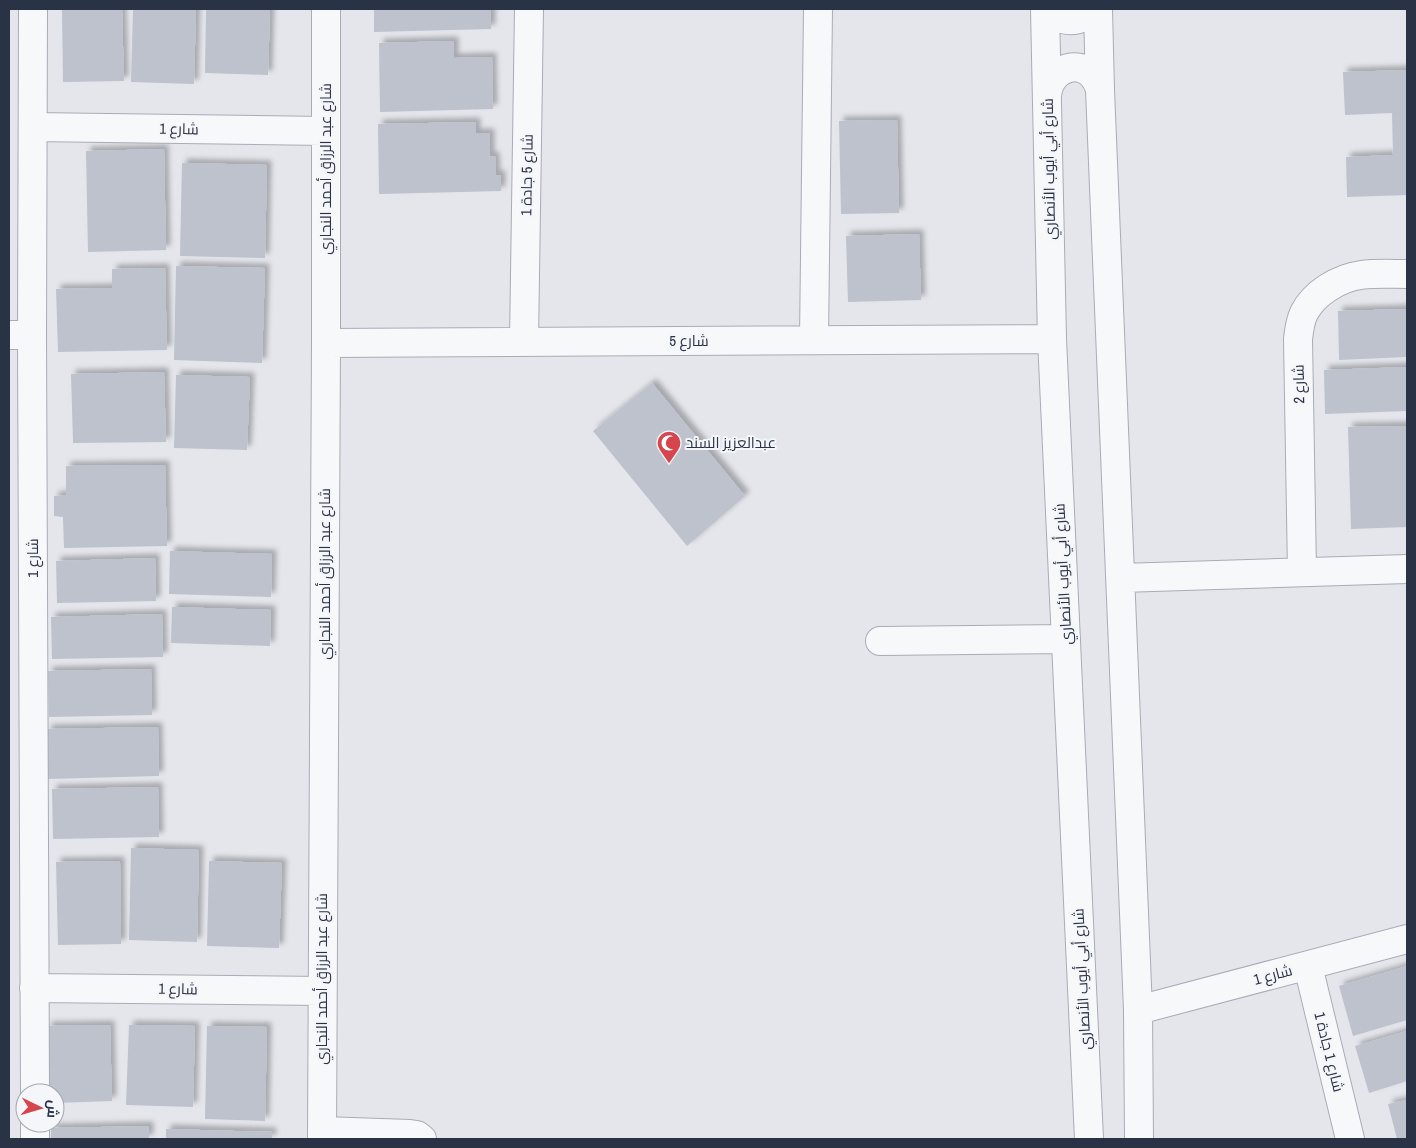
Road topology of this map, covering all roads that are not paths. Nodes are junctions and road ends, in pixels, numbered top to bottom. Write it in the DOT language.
graph roads {
  1 [pos="33,9"];
  2 [pos="326,9"];
  3 [pos="530,9"];
  4 [pos="818,9"];
  5 [pos="1047,9"];
  6 [pos="1093,9"];
  7 [pos="1098,9"];
  8 [pos="1100,90"];
  9 [pos="1047,96"];
  10 [pos="33,128"];
  11 [pos="325,131"];
  12 [pos="1407,274"];
  13 [pos="20,335"];
  14 [pos="1052,339"];
  15 [pos="814,340"];
  16 [pos="524,342"];
  17 [pos="326,343"];
  18 [pos="1407,568"];
  19 [pos="1302,572"];
  20 [pos="1121,578"];
  21 [pos="1066,639"];
  22 [pos="880,640"];
  23 [pos="1407,939"];
  24 [pos="1308,966"];
  25 [pos="34,988"];
  26 [pos="322,991"];
  27 [pos="1138,1010"];
  28 [pos="35,1083"];
  29 [pos="322,1135"];
  30 [pos="422,1139"];
  31 [pos="1089,1139"];
  32 [pos="1139,1139"];
  33 [pos="1350,1139"];
  1 -- 10 [label="street, شارع 1"];
  2 -- 11 [label="street, شارع عبد الرزاق أحمد النجاري"];
  3 -- 16 [label="street, شارع 5 جادة 1"];
  4 -- 15 [label="street"];
  5 -- 6 [label="street"];
  5 -- 9 [label="street, شارع أبي أيوب الأنصاري"];
  7 -- 8 [label="street"];
  8 -- 9 [label="street"];
  8 -- 20 [label="street"];
  9 -- 14 [label="street, شارع أبي أيوب الأنصاري"];
  10 -- 11 [label="street, شارع 1"];
  10 -- 13 [label="street, شارع 1"];
  11 -- 17 [label="street, شارع عبد الرزاق أحمد النجاري"];
  12 -- 19 [label="street, شارع 2"];
  13 -- 25 [label="street, شارع 1"];
  14 -- 15 [label="street, شارع 5"];
  14 -- 21 [label="street, شارع أبي أيوب الأنصاري"];
  15 -- 16 [label="street, شارع 5"];
  16 -- 17 [label="street, شارع 5"];
  17 -- 26 [label="street, شارع عبد الرزاق أحمد النجاري"];
  18 -- 19 [label="street"];
  19 -- 20 [label="street"];
  20 -- 27 [label="street"];
  21 -- 22 [label="street"];
  21 -- 31 [label="street, شارع أبي أيوب الأنصاري"];
  23 -- 24 [label="street, شارع 1"];
  24 -- 27 [label="street, شارع 1"];
  24 -- 33 [label="street, شارع 1 جادة 1"];
  25 -- 26 [label="street, شارع 1"];
  25 -- 28 [label="street, شارع 1"];
  26 -- 29 [label="street, شارع عبد الرزاق أحمد النجاري"];
  27 -- 32 [label="street"];
  29 -- 30 [label="street"];
}
